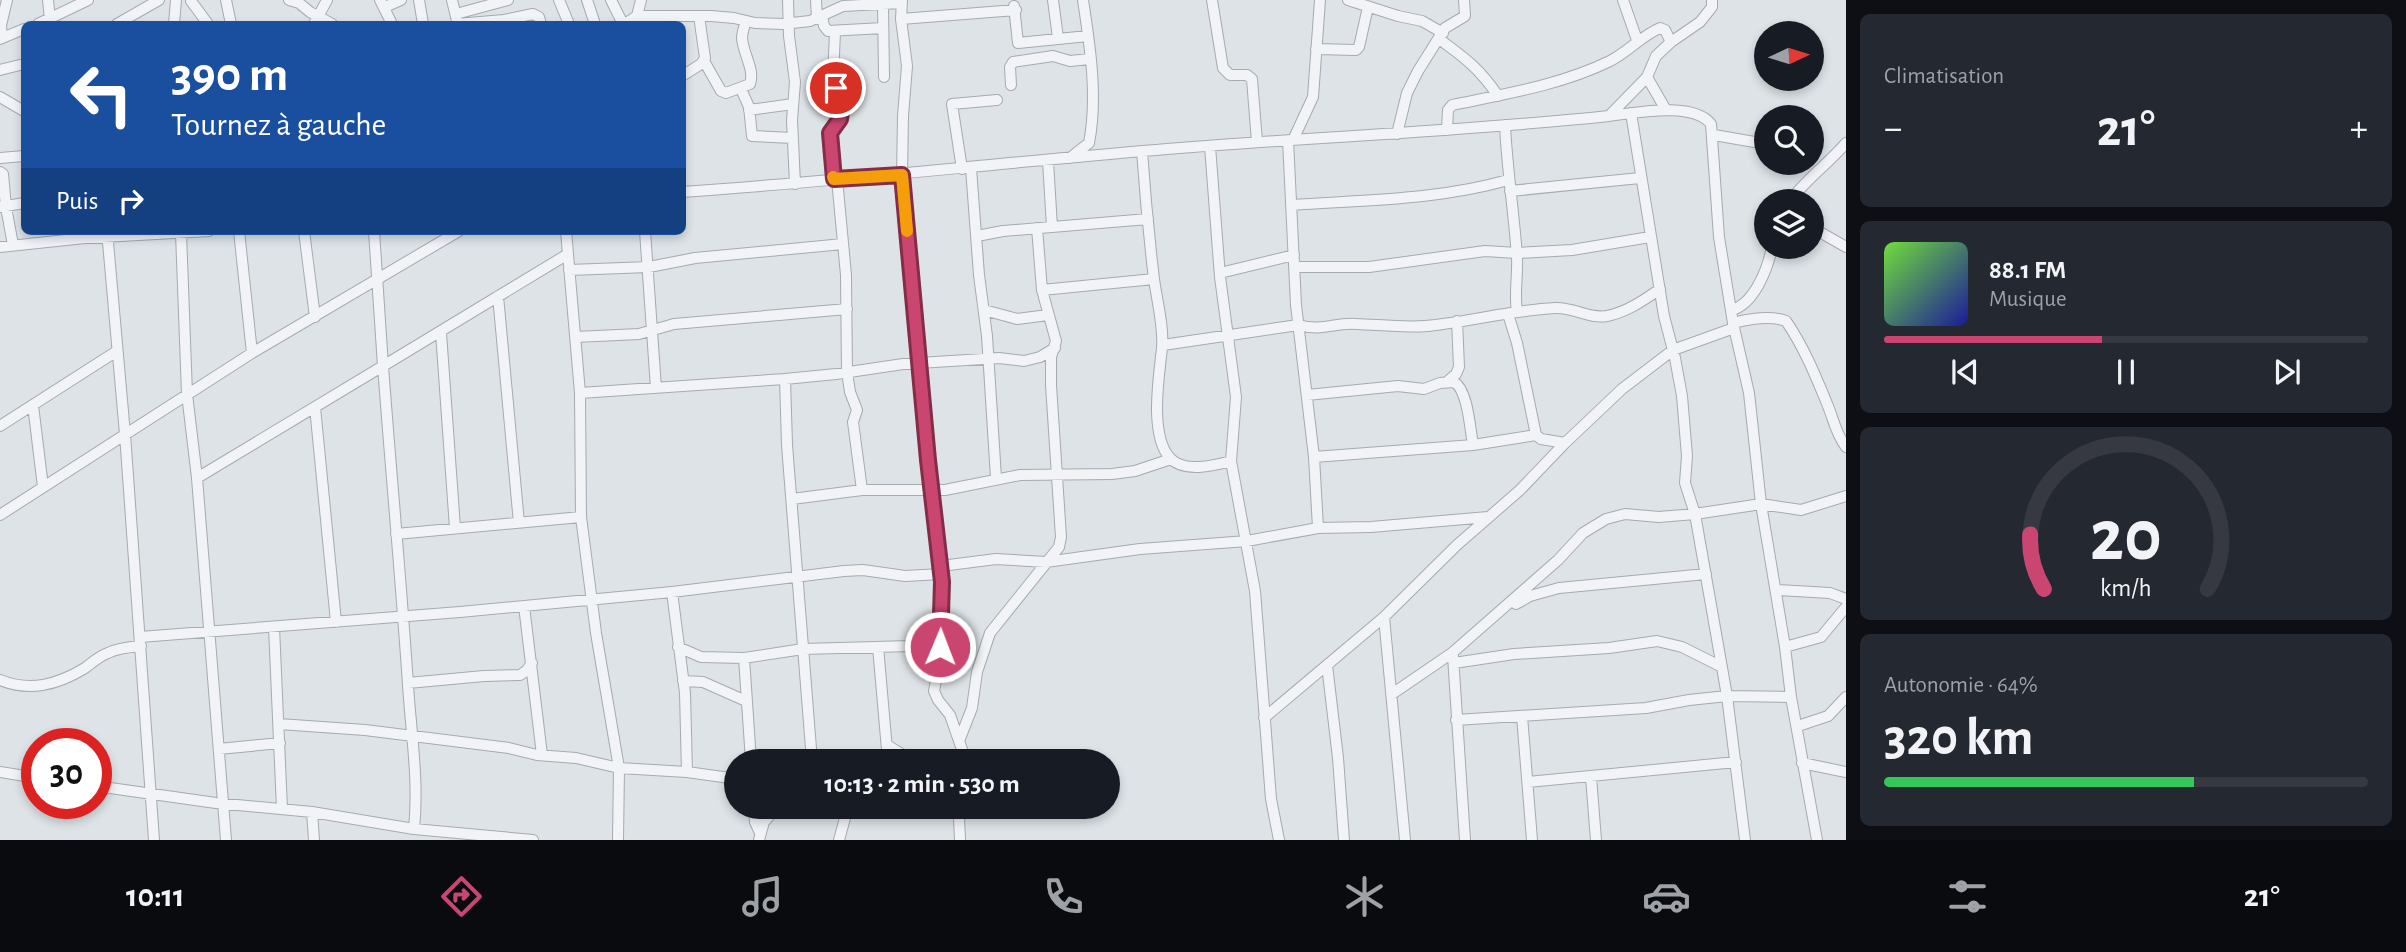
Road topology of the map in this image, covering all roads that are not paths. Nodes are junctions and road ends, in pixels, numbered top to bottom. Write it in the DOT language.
graph roads {
  1 [pos="7,0"];
  2 [pos="47,0"];
  3 [pos="88,0"];
  4 [pos="159,0"];
  5 [pos="226,0"];
  6 [pos="289,0"];
  7 [pos="327,0"];
  8 [pos="401,0"];
  9 [pos="419,0"];
  10 [pos="452,0"];
  11 [pos="508,0"];
  12 [pos="559,0"];
  13 [pos="587,0"];
  14 [pos="611,0"];
  15 [pos="641,0"];
  16 [pos="788,0"];
  17 [pos="816,0"];
  18 [pos="1052,0"];
  19 [pos="1083,0"];
  20 [pos="1212,0"];
  21 [pos="1320,0"];
  22 [pos="1348,0"];
  23 [pos="1464,0"];
  24 [pos="1623,0"];
  25 [pos="1712,0"];
  26 [pos="193,1"];
  27 [pos="902,2"];
  28 [pos="843,3"];
  29 [pos="176,4"];
  30 [pos="383,4"];
  31 [pos="883,4"];
  32 [pos="1368,7"];
  33 [pos="637,16"];
  34 [pos="699,16"];
  35 [pos="819,17"];
  36 [pos="901,19"];
  37 [pos="50,20"];
  38 [pos="316,20"];
  39 [pos="653,20"];
  40 [pos="47,21"];
  41 [pos="122,21"];
  42 [pos="206,21"];
  43 [pos="230,21"];
  44 [pos="391,21"];
  45 [pos="422,21"];
  46 [pos="457,21"];
  47 [pos="540,21"];
  48 [pos="568,21"];
  49 [pos="594,21"];
  50 [pos="622,21"];
  51 [pos="629,21"];
  52 [pos="746,21"];
  53 [pos="789,24"];
  54 [pos="883,28"];
  55 [pos="21,30"];
  56 [pos="835,32"];
  57 [pos="1088,36"];
  58 [pos="1441,36"];
  59 [pos="1,38"];
  60 [pos="1058,38"];
  61 [pos="1637,40"];
  62 [pos="1671,41"];
  63 [pos="1316,49"];
  64 [pos="1090,59"];
  65 [pos="704,61"];
  66 [pos="21,65"];
  67 [pos="0,70"];
  68 [pos="686,73"];
  69 [pos="1647,77"];
  70 [pos="884,78"];
  71 [pos="1011,85"];
  72 [pos="741,89"];
  73 [pos="1498,96"];
  74 [pos="2,98"];
  75 [pos="997,100"];
  76 [pos="793,104"];
  77 [pos="21,109"];
  78 [pos="0,110"];
  79 [pos="749,110"];
  80 [pos="1666,110"];
  81 [pos="1631,113"];
  82 [pos="1609,116"];
  83 [pos="1506,125"];
  84 [pos="1447,130"];
  85 [pos="1396,134"];
  86 [pos="1714,135"];
  87 [pos="792,138"];
  88 [pos="1290,140"];
  89 [pos="1257,142"];
  90 [pos="1754,142"];
  91 [pos="1846,143"];
  92 [pos="1210,146"];
  93 [pos="1142,151"];
  94 [pos="21,156"];
  95 [pos="0,158"];
  96 [pos="1068,159"];
  97 [pos="1048,161"];
  98 [pos="1825,167"];
  99 [pos="967,169"];
  100 [pos="0,172"];
  101 [pos="902,175"];
  102 [pos="1640,178"];
  103 [pos="835,179"];
  104 [pos="795,184"];
  105 [pos="1509,186"];
  106 [pos="1799,189"];
  107 [pos="686,192"];
  108 [pos="21,204"];
  109 [pos="1292,205"];
  110 [pos="3,207"];
  111 [pos="1148,219"];
  112 [pos="1052,227"];
  113 [pos="1037,229"];
  114 [pos="1824,234"];
  115 [pos="85,235"];
  116 [pos="107,235"];
  117 [pos="181,235"];
  118 [pos="239,235"];
  119 [pos="305,235"];
  120 [pos="374,235"];
  121 [pos="452,235"];
  122 [pos="566,235"];
  123 [pos="645,235"];
  124 [pos="977,236"];
  125 [pos="1650,237"];
  126 [pos="843,244"];
  127 [pos="13,245"];
  128 [pos="0,247"];
  129 [pos="1846,247"];
  130 [pos="1517,253"];
  131 [pos="568,254"];
  132 [pos="1294,255"];
  133 [pos="1770,259"];
  134 [pos="649,267"];
  135 [pos="1295,267"];
  136 [pos="569,270"];
  137 [pos="1220,273"];
  138 [pos="1154,279"];
  139 [pos="377,280"];
  140 [pos="1660,289"];
  141 [pos="1042,290"];
  142 [pos="498,296"];
  143 [pos="847,309"];
  144 [pos="985,310"];
  145 [pos="1731,310"];
  146 [pos="1513,313"];
  147 [pos="1048,316"];
  148 [pos="315,317"];
  149 [pos="1457,321"];
  150 [pos="1298,325"];
  151 [pos="1733,325"];
  152 [pos="652,330"];
  153 [pos="440,333"];
  154 [pos="1227,334"];
  155 [pos="575,337"];
  156 [pos="1163,345"];
  157 [pos="1055,348"];
  158 [pos="1673,350"];
  159 [pos="117,351"];
  160 [pos="252,354"];
  161 [pos="989,359"];
  162 [pos="919,363"];
  163 [pos="383,366"];
  164 [pos="847,372"];
  165 [pos="785,379"];
  166 [pos="1448,381"];
  167 [pos="656,387"];
  168 [pos="580,393"];
  169 [pos="187,394"];
  170 [pos="1307,395"];
  171 [pos="33,405"];
  172 [pos="315,407"];
  173 [pos="0,426"];
  174 [pos="125,434"];
  175 [pos="1536,435"];
  176 [pos="1564,443"];
  177 [pos="1473,445"];
  178 [pos="1846,447"];
  179 [pos="1314,457"];
  180 [pos="1171,459"];
  181 [pos="1231,461"];
  182 [pos="1058,476"];
  183 [pos="197,478"];
  184 [pos="996,478"];
  185 [pos="43,487"];
  186 [pos="862,490"];
  187 [pos="931,491"];
  188 [pos="1846,496"];
  189 [pos="792,499"];
  190 [pos="1761,504"];
  191 [pos="1695,514"];
  192 [pos="0,515"];
  193 [pos="580,517"];
  194 [pos="1491,517"];
  195 [pos="519,523"];
  196 [pos="455,528"];
  197 [pos="1318,528"];
  198 [pos="396,534"];
  199 [pos="1247,541"];
  200 [pos="1046,562"];
  201 [pos="941,570"];
  202 [pos="1706,574"];
  203 [pos="798,577"];
  204 [pos="1776,590"];
  205 [pos="672,592"];
  206 [pos="592,599"];
  207 [pos="1846,599"];
  208 [pos="524,606"];
  209 [pos="1846,607"];
  210 [pos="404,617"];
  211 [pos="1384,617"];
  212 [pos="1496,617"];
  213 [pos="336,622"];
  214 [pos="274,627"];
  215 [pos="208,632"];
  216 [pos="941,638"];
  217 [pos="140,641"];
  218 [pos="678,647"];
  219 [pos="878,647"];
  220 [pos="1785,647"];
  221 [pos="803,649"];
  222 [pos="744,658"];
  223 [pos="1453,658"];
  224 [pos="532,663"];
  225 [pos="1327,664"];
  226 [pos="1722,667"];
  227 [pos="0,680"];
  228 [pos="683,681"];
  229 [pos="408,683"];
  230 [pos="1392,694"];
  231 [pos="1727,696"];
  232 [pos="1791,697"];
  233 [pos="1846,697"];
  234 [pos="746,701"];
  235 [pos="1522,716"];
  236 [pos="1264,718"];
  237 [pos="1457,720"];
  238 [pos="279,724"];
  239 [pos="1798,726"];
  240 [pos="411,736"];
  241 [pos="958,741"];
  242 [pos="279,743"];
  243 [pos="887,744"];
  244 [pos="219,749"];
  245 [pos="750,749"];
  246 [pos="811,749"];
  247 [pos="887,749"];
  248 [pos="895,749"];
  249 [pos="961,749"];
  250 [pos="542,755"];
  251 [pos="1736,762"];
  252 [pos="1802,763"];
  253 [pos="619,768"];
  254 [pos="0,772"];
  255 [pos="687,772"];
  256 [pos="1846,772"];
  257 [pos="21,775"];
  258 [pos="724,777"];
  259 [pos="1591,777"];
  260 [pos="1528,782"];
  261 [pos="112,788"];
  262 [pos="152,793"];
  263 [pos="224,803"];
  264 [pos="282,809"];
  265 [pos="312,813"];
  266 [pos="755,819"];
  267 [pos="767,819"];
  268 [pos="845,819"];
  269 [pos="958,819"];
  270 [pos="414,829"];
  271 [pos="760,837"];
  272 [pos="485,838"];
  273 [pos="155,840"];
  274 [pos="226,840"];
  275 [pos="314,840"];
  276 [pos="533,840"];
  277 [pos="618,840"];
  278 [pos="839,840"];
  279 [pos="960,840"];
  280 [pos="1279,840"];
  281 [pos="1344,840"];
  282 [pos="1405,840"];
  283 [pos="1465,840"];
  284 [pos="1532,840"];
  285 [pos="1596,840"];
  286 [pos="1745,840"];
  287 [pos="1817,840"];
  1 -- 59 [label="street"];
  2 -- 37 [label="street"];
  3 -- 37 [label="street"];
  4 -- 41 [label="street"];
  5 -- 43 [label="street"];
  6 -- 38 [label="street"];
  7 -- 38 [label="street"];
  8 -- 30 [label="street"];
  9 -- 45 [label="street"];
  10 -- 46 [label="street"];
  11 -- 46 [label="street"];
  12 -- 48 [label="street"];
  13 -- 49 [label="street"];
  14 -- 50 [label="street"];
  15 -- 33 [label="street"];
  16 -- 53 [label="street"];
  17 -- 35 [label="street"];
  18 -- 60 [label="street"];
  19 -- 57 [label="street"];
  20 -- 89 [label="street"];
  21 -- 63 [label="street"];
  22 -- 32 [label="street"];
  23 -- 58 [label="street"];
  24 -- 61 [label="street"];
  25 -- 62 [label="street"];
  26 -- 29 [label="street"];
  26 -- 42 [label="street"];
  27 -- 31 [label="street"];
  27 -- 36 [label="street"];
  28 -- 31 [label="street"];
  28 -- 35 [label="street"];
  30 -- 44 [label="street"];
  31 -- 54 [label="street"];
  32 -- 58 [label="street"];
  32 -- 63 [label="street"];
  33 -- 39 [label="street"];
  33 -- 51 [label="street"];
  34 -- 39 [label="street"];
  34 -- 52 [label="street"];
  34 -- 65 [label="street"];
  35 -- 53 [label="street"];
  35 -- 56 [label="street"];
  36 -- 60 [label="street"];
  36 -- 101 [label="street"];
  37 -- 40 [label="street"];
  46 -- 47 [label="street"];
  52 -- 53 [label="street"];
  52 -- 72 [label="street"];
  53 -- 76 [label="street"];
  54 -- 56 [label="street"];
  54 -- 70 [label="street"];
  55 -- 59 [label="street"];
  56 -- 103 [label="street"];
  57 -- 60 [label="street"];
  57 -- 64 [label="street"];
  58 -- 73 [label="street"];
  58 -- 85 [label="street"];
  61 -- 62 [label="street"];
  61 -- 73 [label="street"];
  62 -- 69 [label="street"];
  63 -- 88 [label="street"];
  64 -- 71 [label="street"];
  64 -- 96 [label="street"];
  65 -- 68 [label="street"];
  65 -- 72 [label="street"];
  66 -- 67 [label="street"];
  69 -- 80 [label="street"];
  69 -- 82 [label="street"];
  72 -- 79 [label="street"];
  73 -- 84 [label="street"];
  74 -- 77 [label="street"];
  74 -- 78 [label="street"];
  75 -- 99 [label="street"];
  76 -- 79 [label="street"];
  76 -- 87 [label="street"];
  79 -- 87 [label="street"];
  80 -- 81 [label="street"];
  80 -- 86 [label="street"];
  81 -- 82 [label="street"];
  81 -- 102 [label="street"];
  82 -- 83 [label="street"];
  83 -- 84 [label="street"];
  83 -- 105 [label="street"];
  84 -- 85 [label="street"];
  85 -- 88 [label="street"];
  86 -- 90 [label="street"];
  86 -- 145 [label="street"];
  87 -- 104 [label="street"];
  88 -- 89 [label="street"];
  88 -- 109 [label="street"];
  89 -- 92 [label="street"];
  91 -- 98 [label="street"];
  92 -- 93 [label="street"];
  92 -- 137 [label="street"];
  93 -- 96 [label="street"];
  93 -- 111 [label="street"];
  94 -- 95 [label="street"];
  96 -- 97 [label="street"];
  97 -- 99 [label="street"];
  97 -- 112 [label="street"];
  98 -- 106 [label="street"];
  99 -- 101 [label="street"];
  99 -- 124 [label="street"];
  100 -- 110 [label="street"];
  101 -- 103 [label="street"];
  101 -- 162 [label="street"];
  102 -- 105 [label="street"];
  102 -- 125 [label="street"];
  103 -- 104 [label="street"];
  103 -- 126 [label="street"];
  104 -- 107 [label="street"];
  105 -- 109 [label="street"];
  105 -- 130 [label="street"];
  108 -- 110 [label="street"];
  109 -- 132 [label="street"];
  110 -- 127 [label="street"];
  111 -- 112 [label="street"];
  111 -- 138 [label="street"];
  112 -- 113 [label="street"];
  113 -- 124 [label="street"];
  113 -- 141 [label="street"];
  114 -- 129 [label="street"];
  115 -- 127 [label="street"];
  116 -- 159 [label="street"];
  117 -- 169 [label="street"];
  118 -- 160 [label="street"];
  119 -- 148 [label="street"];
  120 -- 139 [label="street"];
  121 -- 139 [label="street"];
  122 -- 131 [label="street"];
  123 -- 134 [label="street"];
  124 -- 144 [label="street"];
  125 -- 130 [label="street"];
  125 -- 140 [label="street"];
  126 -- 134 [label="street"];
  126 -- 143 [label="street"];
  127 -- 128 [label="street"];
  130 -- 135 [label="street"];
  130 -- 146 [label="street"];
  131 -- 136 [label="street"];
  131 -- 142 [label="street"];
  132 -- 135 [label="street"];
  132 -- 137 [label="street"];
  133 -- 145 [label="street"];
  134 -- 136 [label="street"];
  134 -- 152 [label="street"];
  135 -- 150 [label="street"];
  136 -- 155 [label="street"];
  137 -- 154 [label="street"];
  138 -- 141 [label="street"];
  138 -- 156 [label="street"];
  139 -- 148 [label="street"];
  139 -- 163 [label="street"];
  140 -- 146 [label="street"];
  140 -- 158 [label="street"];
  141 -- 147 [label="street"];
  142 -- 153 [label="street"];
  142 -- 195 [label="street"];
  143 -- 152 [label="street"];
  143 -- 164 [label="street"];
  144 -- 147 [label="street"];
  144 -- 161 [label="street"];
  145 -- 151 [label="street"];
  146 -- 149 [label="street"];
  146 -- 175 [label="street"];
  147 -- 157 [label="street"];
  148 -- 160 [label="street"];
  149 -- 150 [label="street"];
  149 -- 166 [label="street"];
  150 -- 154 [label="street"];
  150 -- 170 [label="street"];
  151 -- 158 [label="street"];
  151 -- 178 [label="street"];
  151 -- 190 [label="street"];
  152 -- 155 [label="street"];
  152 -- 167 [label="street"];
  153 -- 163 [label="street"];
  153 -- 196 [label="street"];
  154 -- 156 [label="street"];
  154 -- 181 [label="street"];
  155 -- 168 [label="street"];
  156 -- 180 [label="street"];
  157 -- 161 [label="street"];
  157 -- 182 [label="street"];
  158 -- 176 [label="street"];
  158 -- 191 [label="street"];
  159 -- 171 [label="street"];
  159 -- 174 [label="street"];
  160 -- 169 [label="street"];
  161 -- 162 [label="street"];
  161 -- 184 [label="street"];
  162 -- 164 [label="street"];
  162 -- 187 [label="street"];
  163 -- 172 [label="street"];
  163 -- 198 [label="street"];
  164 -- 165 [label="street"];
  164 -- 186 [label="street"];
  165 -- 167 [label="street"];
  165 -- 189 [label="street"];
  166 -- 170 [label="street"];
  166 -- 177 [label="street"];
  167 -- 168 [label="street"];
  168 -- 193 [label="street"];
  169 -- 174 [label="street"];
  169 -- 183 [label="street"];
  170 -- 179 [label="street"];
  171 -- 173 [label="street"];
  171 -- 185 [label="street"];
  172 -- 183 [label="street"];
  172 -- 213 [label="street"];
  174 -- 185 [label="street"];
  174 -- 217 [label="street"];
  175 -- 176 [label="street"];
  175 -- 177 [label="street"];
  176 -- 194 [label="street"];
  177 -- 179 [label="street"];
  179 -- 197 [label="street"];
  180 -- 181 [label="street"];
  180 -- 182 [label="street"];
  181 -- 199 [label="street"];
  182 -- 184 [label="street"];
  182 -- 200 [label="street"];
  183 -- 215 [label="street"];
  184 -- 187 [label="street"];
  185 -- 192 [label="street"];
  186 -- 187 [label="street"];
  186 -- 189 [label="street"];
  187 -- 201 [label="street"];
  188 -- 190 [label="street"];
  189 -- 203 [label="street"];
  190 -- 191 [label="street"];
  190 -- 204 [label="street"];
  191 -- 202 [label="street"];
  191 -- 212 [label="street"];
  193 -- 195 [label="street"];
  193 -- 206 [label="street"];
  194 -- 197 [label="street"];
  194 -- 211 [label="street"];
  195 -- 196 [label="street"];
  196 -- 198 [label="street"];
  197 -- 199 [label="street"];
  198 -- 210 [label="street"];
  199 -- 200 [label="street"];
  199 -- 236 [label="street"];
  200 -- 201 [label="street"];
  200 -- 241 [label="street"];
  201 -- 203 [label="street"];
  201 -- 216 [label="street"];
  202 -- 212 [label="street"];
  202 -- 226 [label="street"];
  203 -- 205 [label="street"];
  203 -- 221 [label="street"];
  204 -- 207 [label="street"];
  204 -- 220 [label="street"];
  205 -- 206 [label="street"];
  205 -- 218 [label="street"];
  206 -- 208 [label="street"];
  206 -- 253 [label="street"];
  208 -- 210 [label="street"];
  208 -- 224 [label="street"];
  209 -- 220 [label="street"];
  210 -- 213 [label="street"];
  210 -- 229 [label="street"];
  211 -- 225 [label="street"];
  211 -- 230 [label="street"];
  212 -- 223 [label="street"];
  213 -- 214 [label="street"];
  214 -- 215 [label="street"];
  214 -- 238 [label="street"];
  215 -- 217 [label="street"];
  215 -- 244 [label="street"];
  216 -- 219 [label="street"];
  216 -- 241 [label="street"];
  217 -- 227 [label="street"];
  217 -- 262 [label="street"];
  218 -- 222 [label="street"];
  218 -- 228 [label="street"];
  219 -- 221 [label="street"];
  219 -- 243 [label="street"];
  220 -- 232 [label="street"];
  221 -- 222 [label="street"];
  221 -- 246 [label="street"];
  222 -- 234 [label="street"];
  223 -- 226 [label="street"];
  223 -- 230 [label="street"];
  223 -- 237 [label="street"];
  224 -- 229 [label="street"];
  224 -- 250 [label="street"];
  225 -- 236 [label="street"];
  225 -- 281 [label="street"];
  226 -- 231 [label="street"];
  228 -- 234 [label="street"];
  228 -- 255 [label="street"];
  229 -- 240 [label="street"];
  230 -- 282 [label="street"];
  231 -- 232 [label="street"];
  231 -- 235 [label="street"];
  231 -- 251 [label="street"];
  232 -- 239 [label="street"];
  233 -- 239 [label="street"];
  234 -- 245 [label="street"];
  235 -- 237 [label="street"];
  235 -- 260 [label="street"];
  236 -- 280 [label="street"];
  237 -- 283 [label="street"];
  238 -- 240 [label="street"];
  238 -- 242 [label="street"];
  239 -- 252 [label="street"];
  240 -- 250 [label="street"];
  240 -- 270 [label="street"];
  241 -- 249 [label="street"];
  242 -- 244 [label="street"];
  242 -- 264 [label="street"];
  243 -- 247 [label="street"];
  243 -- 248 [label="street"];
  244 -- 263 [label="street"];
  250 -- 253 [label="street"];
  251 -- 259 [label="street"];
  251 -- 286 [label="street"];
  252 -- 256 [label="street"];
  252 -- 287 [label="street"];
  253 -- 255 [label="street"];
  253 -- 277 [label="street"];
  254 -- 257 [label="street"];
  255 -- 258 [label="street"];
  259 -- 260 [label="street"];
  259 -- 285 [label="street"];
  260 -- 284 [label="street"];
  261 -- 262 [label="street"];
  262 -- 263 [label="street"];
  262 -- 273 [label="street"];
  263 -- 264 [label="street"];
  263 -- 274 [label="street"];
  264 -- 265 [label="street"];
  265 -- 270 [label="street"];
  265 -- 275 [label="street"];
  266 -- 271 [label="street"];
  267 -- 271 [label="street"];
  268 -- 278 [label="street"];
  269 -- 279 [label="street"];
  270 -- 272 [label="street"];
  272 -- 276 [label="street"];
}
